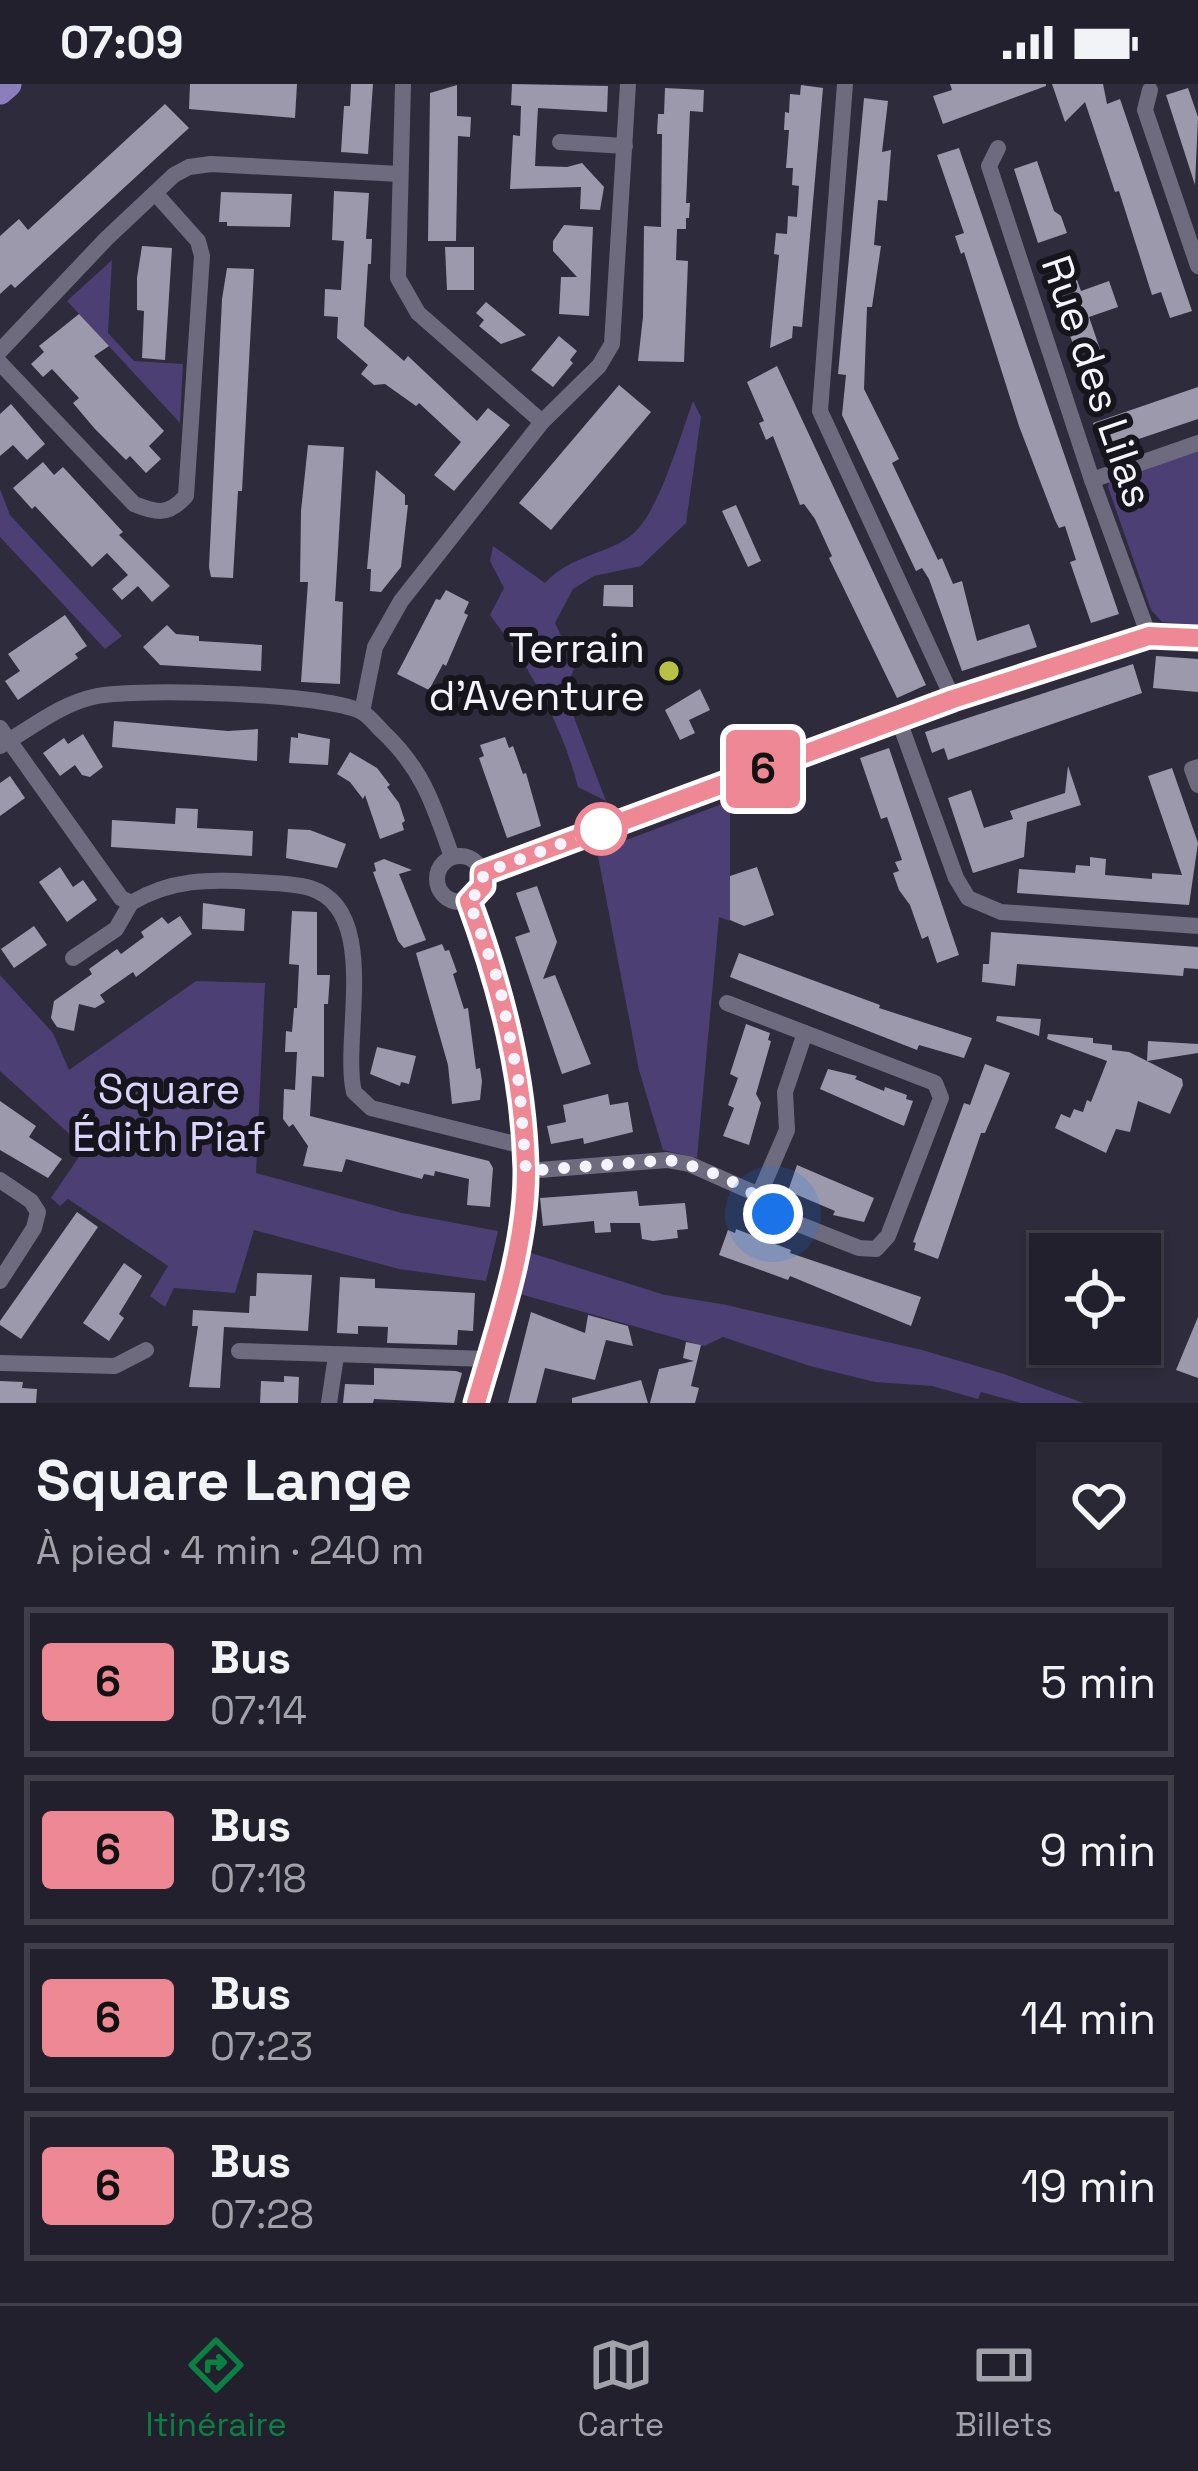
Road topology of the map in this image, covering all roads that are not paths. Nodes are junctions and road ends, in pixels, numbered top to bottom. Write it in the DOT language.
graph roads {
  1 [pos="8,84"];
  2 [pos="403,84"];
  3 [pos="628,84"];
  4 [pos="844,84"];
  5 [pos="1150,90"];
  6 [pos="0,91"];
  7 [pos="560,142"];
  8 [pos="625,146"];
  9 [pos="998,148"];
  10 [pos="400,174"];
  11 [pos="156,194"];
  12 [pos="1198,266"];
  13 [pos="0,351"];
  14 [pos="0,363"];
  15 [pos="542,422"];
  16 [pos="1198,443"];
  17 [pos="1092,480"];
  18 [pos="1149,636"];
  19 [pos="1198,638"];
  20 [pos="953,699"];
  21 [pos="362,712"];
  22 [pos="898,718"];
  23 [pos="3,738"];
  24 [pos="1198,767"];
  25 [pos="1198,785"];
  26 [pos="452,857"];
  27 [pos="483,873"];
  28 [pos="469,901"];
  29 [pos="131,903"];
  30 [pos="1198,926"];
  31 [pos="73,958"];
  32 [pos="727,1003"];
  33 [pos="805,1033"];
  34 [pos="523,1146"];
  35 [pos="526,1171"];
  36 [pos="0,1180"];
  37 [pos="759,1195"];
  38 [pos="0,1281"];
  39 [pos="146,1350"];
  40 [pos="239,1351"];
  41 [pos="336,1356"];
  42 [pos="488,1359"];
  43 [pos="0,1363"];
  44 [pos="328,1403"];
  45 [pos="476,1403"];
  1 -- 6 [label="highway"];
  2 -- 10 [label="street"];
  3 -- 8 [label="street"];
  4 -- 20 [label="street"];
  5 -- 12 [label="street"];
  7 -- 8 [label="street"];
  8 -- 15 [label="street"];
  9 -- 17 [label="street, Rue des Lilas"];
  10 -- 11 [label="street"];
  10 -- 15 [label="street"];
  11 -- 13 [label="street"];
  11 -- 14 [label="street"];
  15 -- 21 [label="street"];
  16 -- 17 [label="street"];
  17 -- 18 [label="street, Rue des Lilas"];
  18 -- 19 [label="street"];
  18 -- 20 [label="street"];
  20 -- 22 [label="street"];
  21 -- 23 [label="street"];
  21 -- 26 [label="street"];
  22 -- 27 [label="street"];
  22 -- 30 [label="street"];
  23 -- 29 [label="street"];
  24 -- 25 [label="street"];
  26 -- 27 [label="street"];
  26 -- 28 [label="street"];
  27 -- 28 [label="street"];
  28 -- 34 [label="street"];
  29 -- 31 [label="street"];
  29 -- 34 [label="street"];
  32 -- 33 [label="street"];
  33 -- 37 [label="street"];
  33 -- 37 [label="street"];
  34 -- 35 [label="street"];
  35 -- 37 [label="street"];
  35 -- 42 [label="street"];
  36 -- 38 [label="street"];
  39 -- 43 [label="street"];
  40 -- 41 [label="street"];
  41 -- 42 [label="street"];
  41 -- 44 [label="street"];
  42 -- 45 [label="street"];
}
